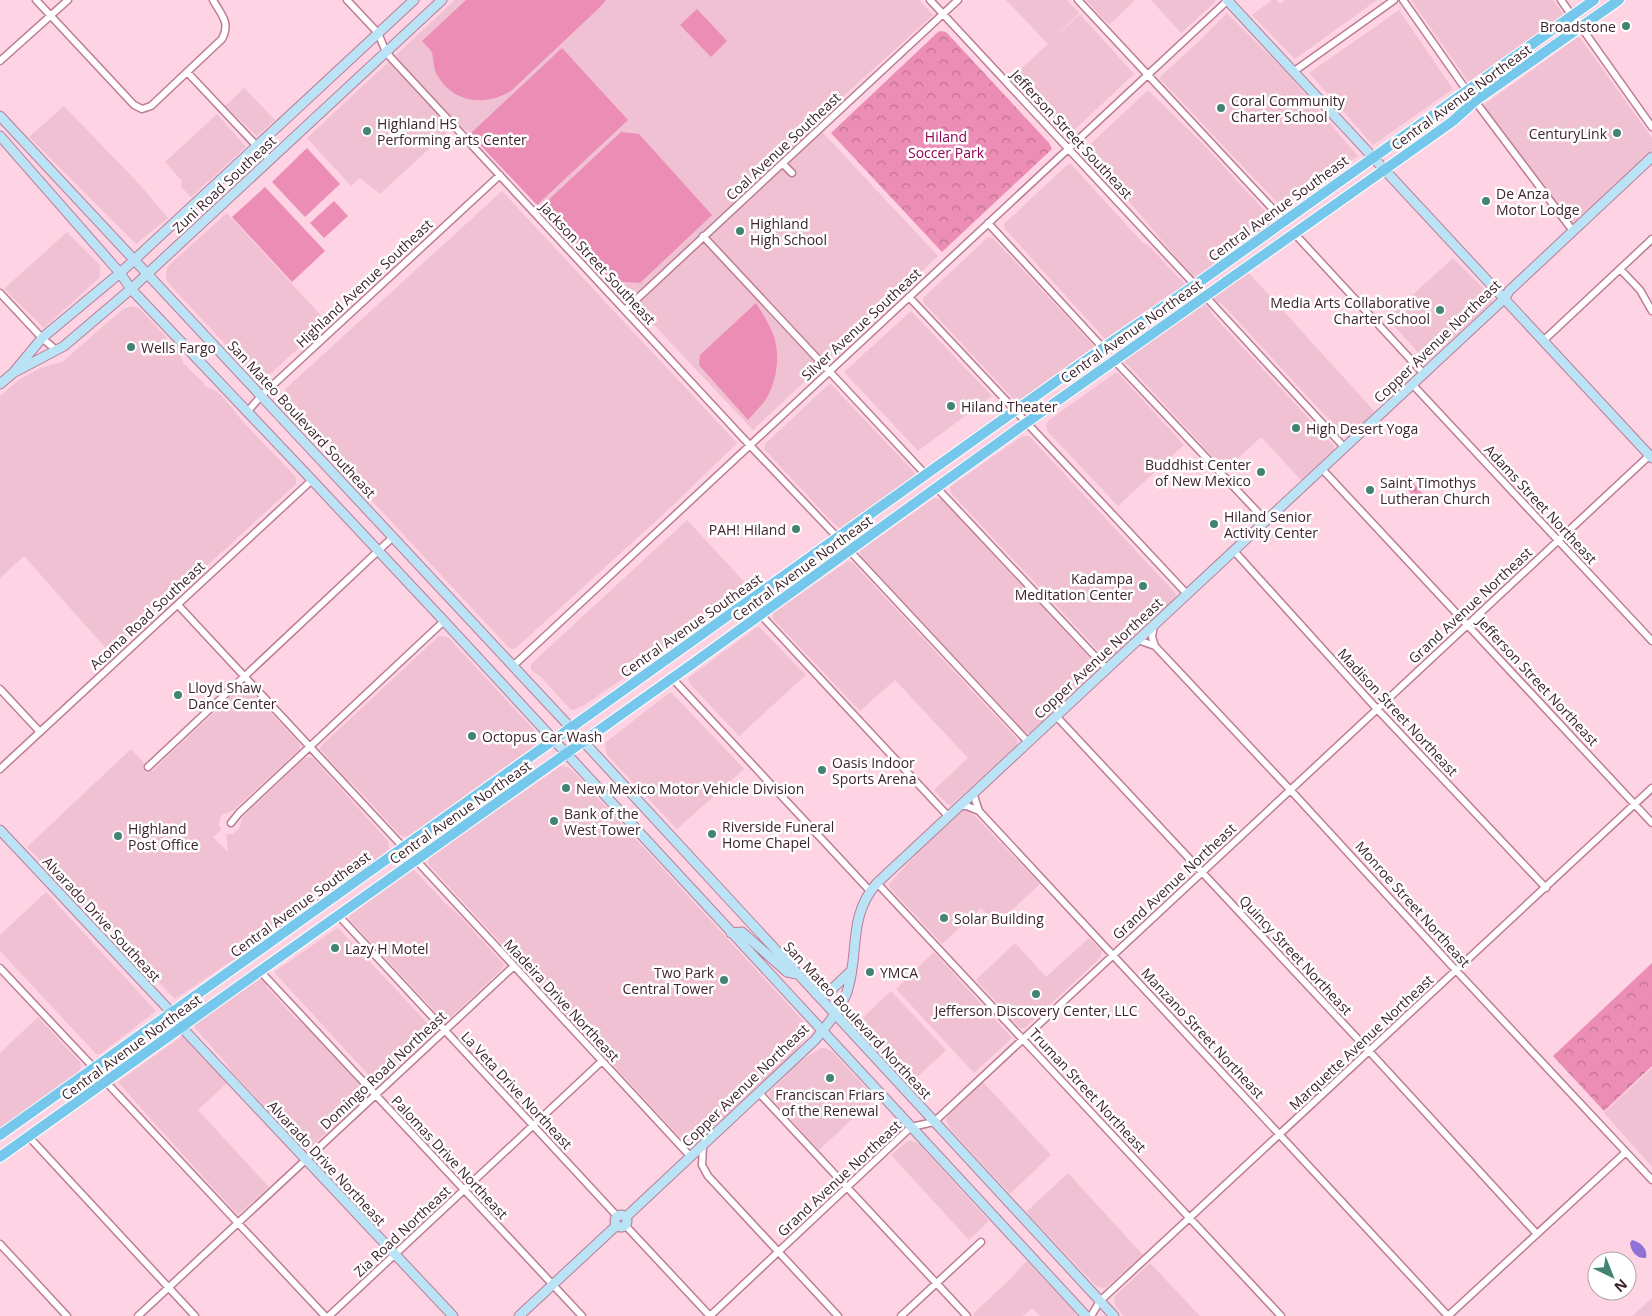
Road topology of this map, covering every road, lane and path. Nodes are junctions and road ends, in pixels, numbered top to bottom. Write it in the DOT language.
graph roads {
  1 [pos="36,0"];
  2 [pos="68,0"];
  3 [pos="213,0"];
  4 [pos="347,0"];
  5 [pos="414,0"];
  6 [pos="442,0"];
  7 [pos="930,0"];
  8 [pos="958,0"];
  9 [pos="1078,0"];
  10 [pos="1227,0"];
  11 [pos="1394,0"];
  12 [pos="1402,0"];
  13 [pos="1562,0"];
  14 [pos="1594,0"];
  15 [pos="1619,0"];
  16 [pos="943,14"];
  17 [pos="50,15"];
  18 [pos="1572,16"];
  19 [pos="1581,27"];
  20 [pos="378,33"];
  21 [pos="386,52"];
  22 [pos="0,61"];
  23 [pos="187,72"];
  24 [pos="1293,72"];
  25 [pos="1147,76"];
  26 [pos="1467,91"];
  27 [pos="1475,101"];
  28 [pos="0,116"];
  29 [pos="1652,127"];
  30 [pos="0,136"];
  31 [pos="257,146"];
  32 [pos="1069,148"];
  33 [pos="1652,156"];
  34 [pos="1373,158"];
  35 [pos="270,160"];
  36 [pos="783,164"];
  37 [pos="1385,170"];
  38 [pos="792,174"];
  39 [pos="500,175"];
  40 [pos="1284,221"];
  41 [pos="988,223"];
  42 [pos="1573,231"];
  43 [pos="1294,233"];
  44 [pos="703,236"];
  45 [pos="1652,239"];
  46 [pos="134,259"];
  47 [pos="1620,269"];
  48 [pos="120,273"];
  49 [pos="147,274"];
  50 [pos="1195,285"];
  51 [pos="130,289"];
  52 [pos="0,293"];
  53 [pos="909,296"];
  54 [pos="1205,296"];
  55 [pos="1504,298"];
  56 [pos="625,310"];
  57 [pos="1652,311"];
  58 [pos="42,338"];
  59 [pos="1543,341"];
  60 [pos="1103,348"];
  61 [pos="56,350"];
  62 [pos="1114,360"];
  63 [pos="830,370"];
  64 [pos="13,373"];
  65 [pos="1424,374"];
  66 [pos="0,384"];
  67 [pos="1413,385"];
  68 [pos="261,396"];
  69 [pos="1015,411"];
  70 [pos="247,412"];
  71 [pos="1026,422"];
  72 [pos="750,445"];
  73 [pos="1345,448"];
  74 [pos="1651,455"];
  75 [pos="1322,469"];
  76 [pos="926,475"];
  77 [pos="312,480"];
  78 [pos="936,487"];
  79 [pos="1266,521"];
  80 [pos="393,538"];
  81 [pos="838,538"];
  82 [pos="1558,540"];
  83 [pos="849,550"];
  84 [pos="1234,551"];
  85 [pos="378,552"];
  86 [pos="1187,594"];
  87 [pos="178,605"];
  88 [pos="761,615"];
  89 [pos="444,621"];
  90 [pos="1468,624"];
  91 [pos="1154,625"];
  92 [pos="1138,640"];
  93 [pos="1652,641"];
  94 [pos="1155,646"];
  95 [pos="513,666"];
  96 [pos="1107,669"];
  97 [pos="244,676"];
  98 [pos="672,678"];
  99 [pos="0,689"];
  100 [pos="1377,709"];
  101 [pos="1056,716"];
  102 [pos="570,728"];
  103 [pos="40,732"];
  104 [pos="553,740"];
  105 [pos="583,741"];
  106 [pos="1028,742"];
  107 [pos="310,748"];
  108 [pos="565,754"];
  109 [pos="148,767"];
  110 [pos="0,769"];
  111 [pos="1652,788"];
  112 [pos="1290,789"];
  113 [pos="973,793"];
  114 [pos="1635,804"];
  115 [pos="960,806"];
  116 [pos="979,811"];
  117 [pos="948,816"];
  118 [pos="231,823"];
  119 [pos="1652,823"];
  120 [pos="0,830"];
  121 [pos="404,848"];
  122 [pos="416,860"];
  123 [pos="1202,872"];
  124 [pos="877,882"];
  125 [pos="1546,888"];
  126 [pos="870,891"];
  127 [pos="338,915"];
  128 [pos="731,933"];
  129 [pos="1112,955"];
  130 [pos="514,966"];
  131 [pos="0,968"];
  132 [pos="1457,970"];
  133 [pos="260,971"];
  134 [pos="852,971"];
  135 [pos="797,974"];
  136 [pos="816,994"];
  137 [pos="172,1013"];
  138 [pos="835,1015"];
  139 [pos="182,1028"];
  140 [pos="444,1030"];
  141 [pos="822,1031"];
  142 [pos="1023,1038"];
  143 [pos="1369,1051"];
  144 [pos="602,1061"];
  145 [pos="94,1068"];
  146 [pos="106,1082"];
  147 [pos="759,1093"];
  148 [pos="375,1094"];
  149 [pos="934,1122"];
  150 [pos="533,1126"];
  151 [pos="911,1127"];
  152 [pos="1280,1134"];
  153 [pos="0,1135"];
  154 [pos="29,1136"];
  155 [pos="703,1145"];
  156 [pos="1626,1152"];
  157 [pos="0,1157"];
  158 [pos="691,1157"];
  159 [pos="305,1160"];
  160 [pos="1652,1180"];
  161 [pos="847,1187"];
  162 [pos="465,1190"];
  163 [pos="1190,1218"];
  164 [pos="621,1221"];
  165 [pos="238,1222"];
  166 [pos="1537,1234"];
  167 [pos="982,1242"];
  168 [pos="0,1244"];
  169 [pos="778,1251"];
  170 [pos="395,1254"];
  171 [pos="936,1283"];
  172 [pos="553,1285"];
  173 [pos="169,1288"];
  174 [pos="1100,1302"];
  175 [pos="68,1316"];
  176 [pos="138,1316"];
  177 [pos="195,1316"];
  178 [pos="325,1316"];
  179 [pos="329,1316"];
  180 [pos="453,1316"];
  181 [pos="520,1316"];
  182 [pos="582,1316"];
  183 [pos="710,1316"];
  184 [pos="838,1316"];
  185 [pos="900,1316"];
  186 [pos="967,1316"];
  187 [pos="1086,1316"];
  188 [pos="1091,1316"];
  189 [pos="1114,1316"];
  190 [pos="1280,1316"];
  191 [pos="1448,1316"];
  1 -- 17 [label="street"];
  2 -- 17 [label="street"];
  3 -- 23 [label="street"];
  4 -- 20 [label="street, Jackson Street Southeast"];
  5 -- 20 [label="main road, Zuni Road Southeast"];
  6 -- 21 [label="main road, Zuni Road Southeast"];
  7 -- 16 [label="street, Jefferson Street Southeast"];
  8 -- 16 [label="street, Coal Avenue Southeast"];
  9 -- 25 [label="street"];
  10 -- 24 [label="main road"];
  10 -- 25 [label="street, Silver Avenue Southeast"];
  11 -- 24 [label="street"];
  12 -- 26 [label="street"];
  13 -- 18 [label="street"];
  14 -- 18 [label="main road, Central Avenue Southeast"];
  15 -- 19 [label="main road, Central Avenue Northeast"];
  16 -- 32 [label="street, Jefferson Street Southeast"];
  16 -- 36 [label="street, Coal Avenue Southeast"];
  17 -- 22 [label="street"];
  17 -- 23 [label="street"];
  18 -- 26 [label="main road, Central Avenue Southeast"];
  19 -- 27 [label="main road, Central Avenue Northeast"];
  19 -- 29 [label="street"];
  20 -- 21 [label="street, Jackson Street Southeast"];
  20 -- 31 [label="main road, Zuni Road Southeast"];
  21 -- 35 [label="main road, Zuni Road Southeast"];
  21 -- 39 [label="street, Jackson Street Southeast"];
  23 -- 31 [label="street"];
  24 -- 34 [label="main road"];
  25 -- 32 [label="street, Silver Avenue Southeast"];
  25 -- 40 [label="street"];
  26 -- 34 [label="main road, Central Avenue Southeast"];
  27 -- 37 [label="main road, Central Avenue Northeast"];
  27 -- 42 [label="street"];
  28 -- 46 [label="main road, San Mateo Boulevard Southeast"];
  30 -- 48 [label="main road"];
  31 -- 35 [label="street"];
  31 -- 46 [label="main road, Zuni Road Southeast"];
  32 -- 41 [label="street, Silver Avenue Southeast"];
  32 -- 50 [label="street, Jefferson Street Southeast"];
  33 -- 42 [label="main road, Copper Avenue Northeast"];
  34 -- 37 [label="main road"];
  34 -- 40 [label="main road, Central Avenue Southeast"];
  35 -- 49 [label="main road, Zuni Road Southeast"];
  36 -- 38 [label="street"];
  36 -- 44 [label="street, Coal Avenue Southeast"];
  37 -- 43 [label="main road, Central Avenue Northeast"];
  37 -- 55 [label="main road"];
  39 -- 56 [label="street, Jackson Street Southeast"];
  39 -- 68 [label="street, Highland Avenue Southeast"];
  40 -- 50 [label="main road, Central Avenue Southeast"];
  41 -- 53 [label="street, Silver Avenue Southeast"];
  41 -- 60 [label="street"];
  42 -- 55 [label="main road, Copper Avenue Northeast"];
  43 -- 54 [label="main road, Central Avenue Northeast"];
  43 -- 65 [label="street"];
  44 -- 56 [label="street, Coal Avenue Southeast"];
  44 -- 63 [label="street"];
  45 -- 47 [label="street"];
  46 -- 48 [label="main road, Zuni Road Southeast"];
  46 -- 49 [label="main road, San Mateo Boulevard Southeast"];
  47 -- 57 [label="street"];
  47 -- 59 [label="street"];
  48 -- 51 [label="main road"];
  48 -- 58 [label="main road, Zuni Road Southeast"];
  49 -- 51 [label="main road, Zuni Road Southeast"];
  49 -- 68 [label="main road, San Mateo Boulevard Southeast"];
  50 -- 60 [label="main road, Central Avenue Southeast"];
  51 -- 61 [label="main road, Zuni Road Southeast"];
  51 -- 70 [label="main road"];
  52 -- 58 [label="street"];
  53 -- 63 [label="street, Silver Avenue Southeast"];
  53 -- 69 [label="street"];
  54 -- 62 [label="main road, Central Avenue Northeast"];
  54 -- 73 [label="street"];
  55 -- 59 [label="main road"];
  55 -- 65 [label="main road, Copper Avenue Northeast"];
  56 -- 72 [label="street, Jackson Street Southeast"];
  58 -- 61 [label="street"];
  58 -- 64 [label="main road, Zuni Road Southeast"];
  59 -- 74 [label="main road"];
  60 -- 69 [label="main road, Central Avenue Southeast"];
  61 -- 64 [label="main road, Zuni Road Southeast"];
  62 -- 71 [label="main road, Central Avenue Northeast"];
  62 -- 79 [label="street"];
  63 -- 72 [label="street, Silver Avenue Southeast"];
  63 -- 76 [label="street"];
  64 -- 66 [label="main road, Zuni Road Southeast"];
  65 -- 67 [label="main road, Copper Avenue Northeast"];
  67 -- 73 [label="main road, Copper Avenue Northeast"];
  67 -- 82 [label="street, Adams Street Northeast"];
  68 -- 70 [label="street, Highland Avenue Southeast"];
  68 -- 80 [label="main road, San Mateo Boulevard Southeast"];
  69 -- 71 [label="street"];
  69 -- 76 [label="main road, Central Avenue Southeast"];
  70 -- 77 [label="main road"];
  71 -- 78 [label="main road, Central Avenue Northeast"];
  71 -- 86 [label="street"];
  72 -- 81 [label="street, Jackson Street Southeast"];
  72 -- 95 [label="street, Silver Avenue Southeast"];
  73 -- 75 [label="main road, Copper Avenue Northeast"];
  74 -- 82 [label="street, Grand Avenue Northeast"];
  75 -- 79 [label="main road, Copper Avenue Northeast"];
  75 -- 90 [label="street, Jefferson Street Northeast"];
  76 -- 81 [label="main road, Central Avenue Southeast"];
  77 -- 85 [label="main road"];
  77 -- 87 [label="street, Acoma Road Southeast"];
  78 -- 83 [label="main road, Central Avenue Northeast"];
  78 -- 96 [label="street"];
  79 -- 84 [label="main road, Copper Avenue Northeast"];
  80 -- 85 [label="street"];
  80 -- 95 [label="main road, San Mateo Boulevard Southeast"];
  81 -- 102 [label="main road, Central Avenue Southeast"];
  82 -- 90 [label="street, Grand Avenue Northeast"];
  82 -- 93 [label="street, Adams Street Northeast"];
  83 -- 88 [label="main road, Central Avenue Northeast"];
  83 -- 106 [label="street"];
  84 -- 86 [label="main road, Copper Avenue Northeast"];
  84 -- 100 [label="street, Madison Street Northeast"];
  85 -- 89 [label="main road"];
  85 -- 97 [label="street"];
  86 -- 91 [label="main road, Copper Avenue Northeast"];
  87 -- 97 [label="street"];
  87 -- 103 [label="street, Acoma Road Southeast"];
  88 -- 98 [label="main road, Central Avenue Northeast"];
  88 -- 117 [label="street"];
  89 -- 104 [label="main road"];
  89 -- 107 [label="street"];
  90 -- 100 [label="street, Grand Avenue Northeast"];
  90 -- 114 [label="street, Jefferson Street Northeast"];
  91 -- 92 [label="main road, Copper Avenue Northeast"];
  91 -- 94 [label="street"];
  92 -- 94 [label="street, Monroe Street Northeast"];
  92 -- 96 [label="main road, Copper Avenue Northeast"];
  94 -- 112 [label="street, Monroe Street Northeast"];
  95 -- 102 [label="main road, San Mateo Boulevard Southeast"];
  96 -- 101 [label="main road, Copper Avenue Northeast"];
  97 -- 107 [label="street"];
  97 -- 109 [label="street"];
  98 -- 105 [label="main road, Central Avenue Northeast"];
  98 -- 126 [label="street"];
  99 -- 103 [label="street"];
  100 -- 112 [label="street, Grand Avenue Northeast"];
  100 -- 125 [label="street, Madison Street Northeast"];
  101 -- 106 [label="main road, Copper Avenue Northeast"];
  101 -- 123 [label="street, Quincy Street Northeast"];
  102 -- 104 [label="main road, Central Avenue Southeast"];
  102 -- 105 [label="main road, San Mateo Boulevard Southeast"];
  103 -- 110 [label="street, Acoma Road Southeast"];
  104 -- 108 [label="main road"];
  104 -- 121 [label="main road, Central Avenue Southeast"];
  105 -- 108 [label="main road, Central Avenue Northeast"];
  105 -- 135 [label="main road, San Mateo Boulevard Northeast"];
  106 -- 113 [label="main road, Copper Avenue Northeast"];
  107 -- 118 [label="street"];
  107 -- 121 [label="street"];
  108 -- 122 [label="main road, Central Avenue Northeast"];
  108 -- 128 [label="main road"];
  111 -- 114 [label="street, Marquette Avenue Northeast"];
  112 -- 123 [label="street, Grand Avenue Northeast"];
  112 -- 132 [label="street, Monroe Street Northeast"];
  113 -- 115 [label="main road, Copper Avenue Northeast"];
  113 -- 116 [label="street, Manzano Street Northeast"];
  114 -- 119 [label="street, Jefferson Street Northeast"];
  114 -- 125 [label="street, Marquette Avenue Northeast"];
  115 -- 116 [label="street"];
  115 -- 117 [label="main road, Copper Avenue Northeast"];
  116 -- 129 [label="street, Manzano Street Northeast"];
  117 -- 124 [label="main road, Copper Avenue Northeast"];
  120 -- 137 [label="main road, Alvarado Drive Southeast"];
  121 -- 137 [label="main road, Central Avenue Southeast"];
  122 -- 127 [label="main road, Central Avenue Northeast"];
  122 -- 130 [label="street, Madeira Drive Northeast"];
  123 -- 129 [label="street, Grand Avenue Northeast"];
  123 -- 143 [label="street, Quincy Street Northeast"];
  124 -- 126 [label="main road, Copper Avenue Northeast"];
  124 -- 142 [label="street, Truman Street Northeast"];
  125 -- 132 [label="street, Marquette Avenue Northeast"];
  126 -- 134 [label="main road, Copper Avenue Northeast"];
  127 -- 133 [label="main road, Central Avenue Northeast"];
  127 -- 140 [label="street, La Veta Drive Northeast"];
  128 -- 135 [label="main road"];
  128 -- 141 [label="main road"];
  129 -- 142 [label="street, Grand Avenue Northeast"];
  129 -- 152 [label="street, Manzano Street Northeast"];
  130 -- 140 [label="street, Domingo Road Northeast"];
  130 -- 144 [label="street, Madeira Drive Northeast"];
  131 -- 145 [label="street"];
  132 -- 143 [label="street, Marquette Avenue Northeast"];
  132 -- 156 [label="street, Monroe Street Northeast"];
  133 -- 139 [label="main road, Central Avenue Northeast"];
  133 -- 148 [label="street, Palomas Drive Northeast"];
  134 -- 136 [label="main road"];
  134 -- 138 [label="main road, Copper Avenue Northeast"];
  135 -- 136 [label="main road, San Mateo Boulevard Northeast"];
  136 -- 138 [label="main road, San Mateo Boulevard Northeast"];
  137 -- 139 [label="main road, Alvarado Drive Southeast"];
  137 -- 145 [label="main road, Central Avenue Southeast"];
  138 -- 141 [label="main road, Copper Avenue Northeast"];
  138 -- 149 [label="main road, San Mateo Boulevard Northeast"];
  139 -- 146 [label="main road, Central Avenue Northeast"];
  139 -- 159 [label="main road, Alvarado Drive Northeast"];
  140 -- 148 [label="street, Domingo Road Northeast"];
  140 -- 150 [label="street, La Veta Drive Northeast"];
  141 -- 147 [label="main road, Copper Avenue Northeast"];
  141 -- 151 [label="main road"];
  142 -- 149 [label="street, Grand Avenue Northeast"];
  142 -- 163 [label="street, Truman Street Northeast"];
  143 -- 152 [label="street, Marquette Avenue Northeast"];
  143 -- 166 [label="street, Quincy Street Northeast"];
  144 -- 150 [label="street, Zia Road Northeast"];
  144 -- 158 [label="street, Madeira Drive Northeast"];
  145 -- 153 [label="main road, Central Avenue Southeast"];
  146 -- 154 [label="main road, Central Avenue Northeast"];
  146 -- 165 [label="street"];
  147 -- 155 [label="main road, Copper Avenue Northeast"];
  147 -- 161 [label="street"];
  148 -- 159 [label="street, Domingo Road Northeast"];
  148 -- 162 [label="street, Palomas Drive Northeast"];
  149 -- 151 [label="street, Grand Avenue Northeast"];
  149 -- 174 [label="main road, San Mateo Boulevard Northeast"];
  150 -- 162 [label="street, Zia Road Northeast"];
  150 -- 164 [label="street, La Veta Drive Northeast"];
  151 -- 161 [label="street, Grand Avenue Northeast"];
  151 -- 187 [label="main road"];
  152 -- 163 [label="street, Marquette Avenue Northeast"];
  152 -- 191 [label="street, Manzano Street Northeast"];
  154 -- 157 [label="main road, Central Avenue Northeast"];
  154 -- 173 [label="street"];
  155 -- 158 [label="main road, Copper Avenue Northeast"];
  155 -- 169 [label="street"];
  156 -- 160 [label="street, Monroe Street Northeast"];
  156 -- 166 [label="street"];
  158 -- 164 [label="main road, Copper Avenue Northeast"];
  159 -- 165 [label="street, Domingo Road Northeast"];
  159 -- 170 [label="main road, Alvarado Drive Northeast"];
  161 -- 169 [label="street, Grand Avenue Northeast"];
  161 -- 171 [label="street"];
  162 -- 170 [label="street, Zia Road Northeast"];
  162 -- 172 [label="street, Palomas Drive Northeast"];
  163 -- 174 [label="street, Marquette Avenue Northeast"];
  163 -- 190 [label="street, Truman Street Northeast"];
  164 -- 172 [label="main road, Copper Avenue Northeast"];
  164 -- 183 [label="street, La Veta Drive Northeast"];
  165 -- 173 [label="street, Domingo Road Northeast"];
  165 -- 178 [label="street"];
  166 -- 191 [label="street"];
  167 -- 171 [label="street"];
  168 -- 175 [label="street"];
  169 -- 183 [label="street, Grand Avenue Northeast"];
  169 -- 184 [label="street"];
  170 -- 179 [label="street, Zia Road Northeast"];
  170 -- 180 [label="main road, Alvarado Drive Northeast"];
  171 -- 185 [label="street"];
  171 -- 186 [label="street"];
  172 -- 181 [label="main road, Copper Avenue Northeast"];
  172 -- 182 [label="street, Palomas Drive Northeast"];
  173 -- 176 [label="street, Domingo Road Northeast"];
  173 -- 177 [label="street"];
  174 -- 188 [label="street, Marquette Avenue Northeast"];
  174 -- 189 [label="main road, San Mateo Boulevard Northeast"];
}
